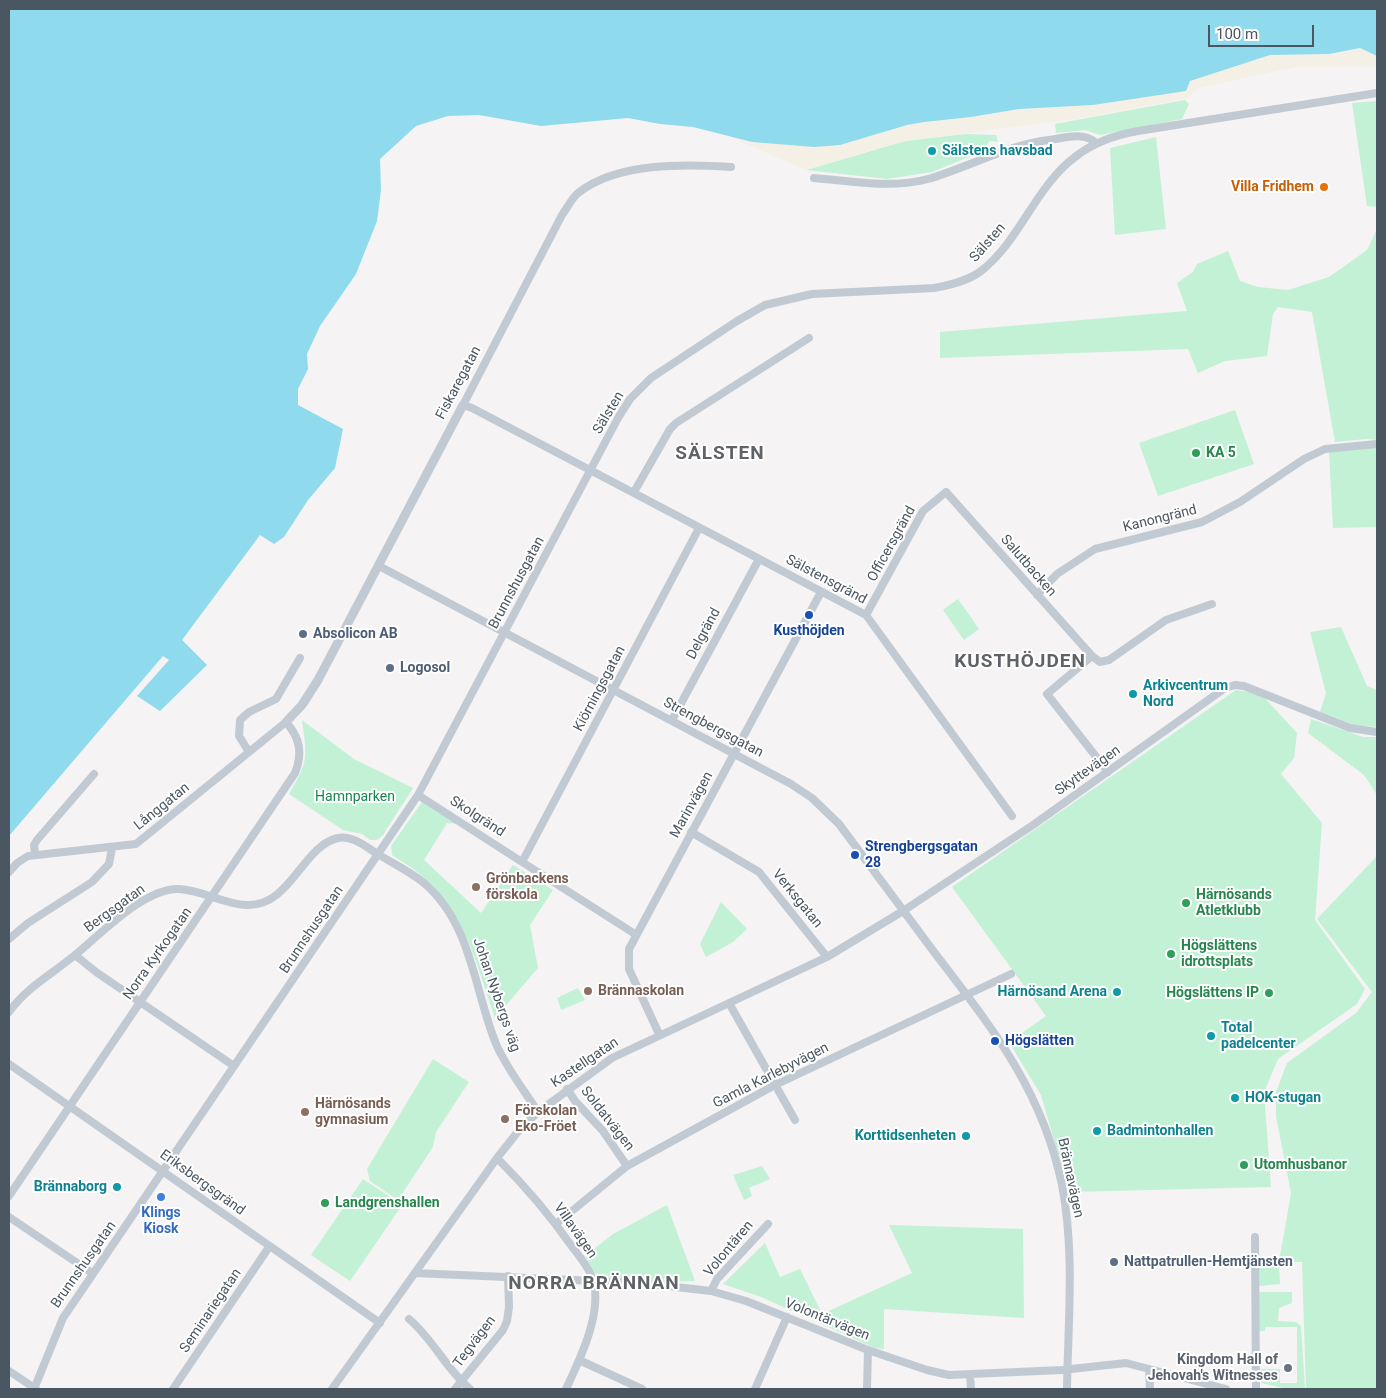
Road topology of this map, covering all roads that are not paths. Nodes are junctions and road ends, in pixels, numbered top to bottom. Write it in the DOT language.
graph roads {
  1 [pos="1377,93"];
  2 [pos="1096,143"];
  3 [pos="731,167"];
  4 [pos="814,178"];
  5 [pos="809,338"];
  6 [pos="463,405"];
  7 [pos="1377,444"];
  8 [pos="590,471"];
  9 [pos="634,492"];
  10 [pos="946,492"];
  11 [pos="699,528"];
  12 [pos="759,559"];
  13 [pos="379,566"];
  14 [pos="821,592"];
  15 [pos="1037,595"];
  16 [pos="1212,604"];
  17 [pos="866,615"];
  18 [pos="504,633"];
  19 [pos="1092,656"];
  20 [pos="300,658"];
  21 [pos="614,689"];
  22 [pos="672,720"];
  23 [pos="286,722"];
  24 [pos="1377,732"];
  25 [pos="249,752"];
  26 [pos="734,754"];
  27 [pos="1108,772"];
  28 [pos="94,774"];
  29 [pos="418,794"];
  30 [pos="1012,816"];
  31 [pos="691,832"];
  32 [pos="112,848"];
  33 [pos="35,854"];
  34 [pos="378,854"];
  35 [pos="522,861"];
  36 [pos="9,872"];
  37 [pos="212,897"];
  38 [pos="904,911"];
  39 [pos="635,934"];
  40 [pos="9,939"];
  41 [pos="75,956"];
  42 [pos="827,956"];
  43 [pos="1011,974"];
  44 [pos="967,995"];
  45 [pos="140,1001"];
  46 [pos="729,1002"];
  47 [pos="9,1012"];
  48 [pos="658,1034"];
  49 [pos="9,1064"];
  50 [pos="234,1066"];
  51 [pos="775,1086"];
  52 [pos="567,1089"];
  53 [pos="71,1106"];
  54 [pos="538,1112"];
  55 [pos="795,1120"];
  56 [pos="497,1158"];
  57 [pos="627,1166"];
  58 [pos="163,1170"];
  59 [pos="9,1196"];
  60 [pos="9,1217"];
  61 [pos="556,1224"];
  62 [pos="768,1224"];
  63 [pos="1255,1237"];
  64 [pos="269,1246"];
  65 [pos="92,1273"];
  66 [pos="415,1273"];
  67 [pos="508,1276"];
  68 [pos="594,1280"];
  69 [pos="711,1292"];
  70 [pos="787,1317"];
  71 [pos="409,1319"];
  72 [pos="380,1323"];
  73 [pos="868,1350"];
  74 [pos="579,1360"];
  75 [pos="1149,1369"];
  76 [pos="9,1370"];
  77 [pos="1067,1370"];
  78 [pos="970,1375"];
  79 [pos="461,1382"];
  80 [pos="35,1389"];
  81 [pos="173,1389"];
  82 [pos="332,1389"];
  83 [pos="455,1389"];
  84 [pos="470,1389"];
  85 [pos="566,1389"];
  86 [pos="642,1389"];
  87 [pos="755,1389"];
  88 [pos="867,1389"];
  89 [pos="971,1389"];
  90 [pos="1067,1389"];
  91 [pos="1150,1389"];
  92 [pos="1226,1389"];
  93 [pos="1256,1389"];
  1 -- 2 [label="street, Sälsten"];
  2 -- 4 [label="street"];
  2 -- 8 [label="street, Sälsten"];
  3 -- 6 [label="street, Fiskaregatan"];
  5 -- 9 [label="street"];
  6 -- 8 [label="street, Sälstensgränd"];
  6 -- 13 [label="street, Fiskaregatan"];
  7 -- 15 [label="street, Kanongränd"];
  8 -- 9 [label="street, Sälstensgränd"];
  8 -- 18 [label="street, Brunnshusgatan"];
  9 -- 11 [label="street, Sälstensgränd"];
  10 -- 15 [label="street, Salutbacken"];
  10 -- 17 [label="street, Officersgränd"];
  11 -- 12 [label="street, Sälstensgränd"];
  11 -- 21 [label="street, Kiörningsgatan"];
  12 -- 14 [label="street, Sälstensgränd"];
  12 -- 22 [label="street, Delgränd"];
  13 -- 18 [label="street, Strengbergsgatan"];
  13 -- 23 [label="street, Fiskaregatan"];
  14 -- 17 [label="street, Sälstensgränd"];
  14 -- 26 [label="street, Marinvägen"];
  15 -- 19 [label="street, Salutbacken"];
  16 -- 19 [label="street"];
  17 -- 30 [label="street, Sälstensgränd"];
  18 -- 21 [label="street, Strengbergsgatan"];
  18 -- 29 [label="street, Brunnshusgatan"];
  19 -- 27 [label="street"];
  20 -- 25 [label="street"];
  21 -- 22 [label="street, Strengbergsgatan"];
  21 -- 35 [label="street, Kiörningsgatan"];
  22 -- 26 [label="street, Strengbergsgatan"];
  23 -- 25 [label="street, Långgatan"];
  23 -- 37 [label="street, Norra Kyrkogatan"];
  24 -- 27 [label="street, Skyttevägen"];
  25 -- 32 [label="street, Långgatan"];
  26 -- 31 [label="street, Marinvägen"];
  26 -- 38 [label="street, Strengbergsgatan"];
  27 -- 38 [label="street, Skyttevägen"];
  28 -- 33 [label="street"];
  29 -- 34 [label="street, Brunnshusgatan"];
  29 -- 35 [label="street, Skolgränd"];
  31 -- 39 [label="street, Marinvägen"];
  31 -- 42 [label="street, Verksgatan"];
  32 -- 33 [label="street, Långgatan"];
  32 -- 40 [label="street"];
  33 -- 36 [label="street"];
  34 -- 37 [label="street, Bergsgatan"];
  34 -- 50 [label="street, Brunnshusgatan"];
  34 -- 54 [label="street, Johan Nybergs väg"];
  35 -- 39 [label="street, Skolgränd"];
  37 -- 41 [label="street, Bergsgatan"];
  37 -- 45 [label="street, Norra Kyrkogatan"];
  38 -- 42 [label="street, Kastellgatan"];
  38 -- 44 [label="street, Strengbergsgatan"];
  39 -- 48 [label="street, Marinvägen"];
  41 -- 45 [label="street"];
  41 -- 47 [label="street, Bergsgatan"];
  42 -- 46 [label="street, Kastellgatan"];
  43 -- 44 [label="street, Gamla Karlebyvägen"];
  44 -- 51 [label="street, Gamla Karlebyvägen"];
  44 -- 77 [label="street, Brännavägen"];
  45 -- 50 [label="street"];
  45 -- 53 [label="street, Norra Kyrkogatan"];
  46 -- 48 [label="street, Kastellgatan"];
  46 -- 51 [label="street"];
  48 -- 52 [label="street, Kastellgatan"];
  49 -- 53 [label="street, Eriksbergsgränd"];
  50 -- 58 [label="street, Brunnshusgatan"];
  51 -- 55 [label="street"];
  51 -- 57 [label="street, Gamla Karlebyvägen"];
  52 -- 54 [label="street, Kastellgatan"];
  52 -- 57 [label="street, Soldatvägen"];
  53 -- 58 [label="street, Eriksbergsgränd"];
  53 -- 59 [label="street, Norra Kyrkogatan"];
  54 -- 56 [label="street, Kastellgatan"];
  56 -- 61 [label="street, Villavägen"];
  56 -- 66 [label="street, Kastellgatan"];
  57 -- 61 [label="street, Gamla Karlebyvägen"];
  58 -- 64 [label="street, Eriksbergsgränd"];
  58 -- 65 [label="street, Brunnshusgatan"];
  60 -- 65 [label="street"];
  61 -- 68 [label="street, Villavägen"];
  62 -- 69 [label="street, Volontären"];
  63 -- 93 [label="street"];
  64 -- 72 [label="street, Eriksbergsgränd"];
  64 -- 81 [label="street, Seminariegatan"];
  65 -- 80 [label="street, Brunnshusgatan"];
  66 -- 67 [label="street, Volontärvägen"];
  66 -- 72 [label="street, Kastellgatan"];
  67 -- 68 [label="street, Volontärvägen"];
  67 -- 79 [label="street, Tegvägen"];
  68 -- 69 [label="street, Volontärvägen"];
  68 -- 74 [label="street, Villavägen"];
  69 -- 70 [label="street, Volontärvägen"];
  70 -- 73 [label="street, Volontärvägen"];
  70 -- 87 [label="street"];
  71 -- 79 [label="street"];
  72 -- 82 [label="street, Kastellgatan"];
  73 -- 78 [label="street, Volontärvägen"];
  73 -- 88 [label="street"];
  74 -- 85 [label="street, Villavägen"];
  74 -- 86 [label="street"];
  75 -- 77 [label="street, Volontärvägen"];
  75 -- 91 [label="street"];
  75 -- 92 [label="street, Volontärvägen"];
  76 -- 80 [label="street"];
  77 -- 78 [label="street, Volontärvägen"];
  77 -- 90 [label="street, Brännavägen"];
  78 -- 89 [label="street"];
  79 -- 83 [label="street, Tegvägen"];
  79 -- 84 [label="street"];
}
